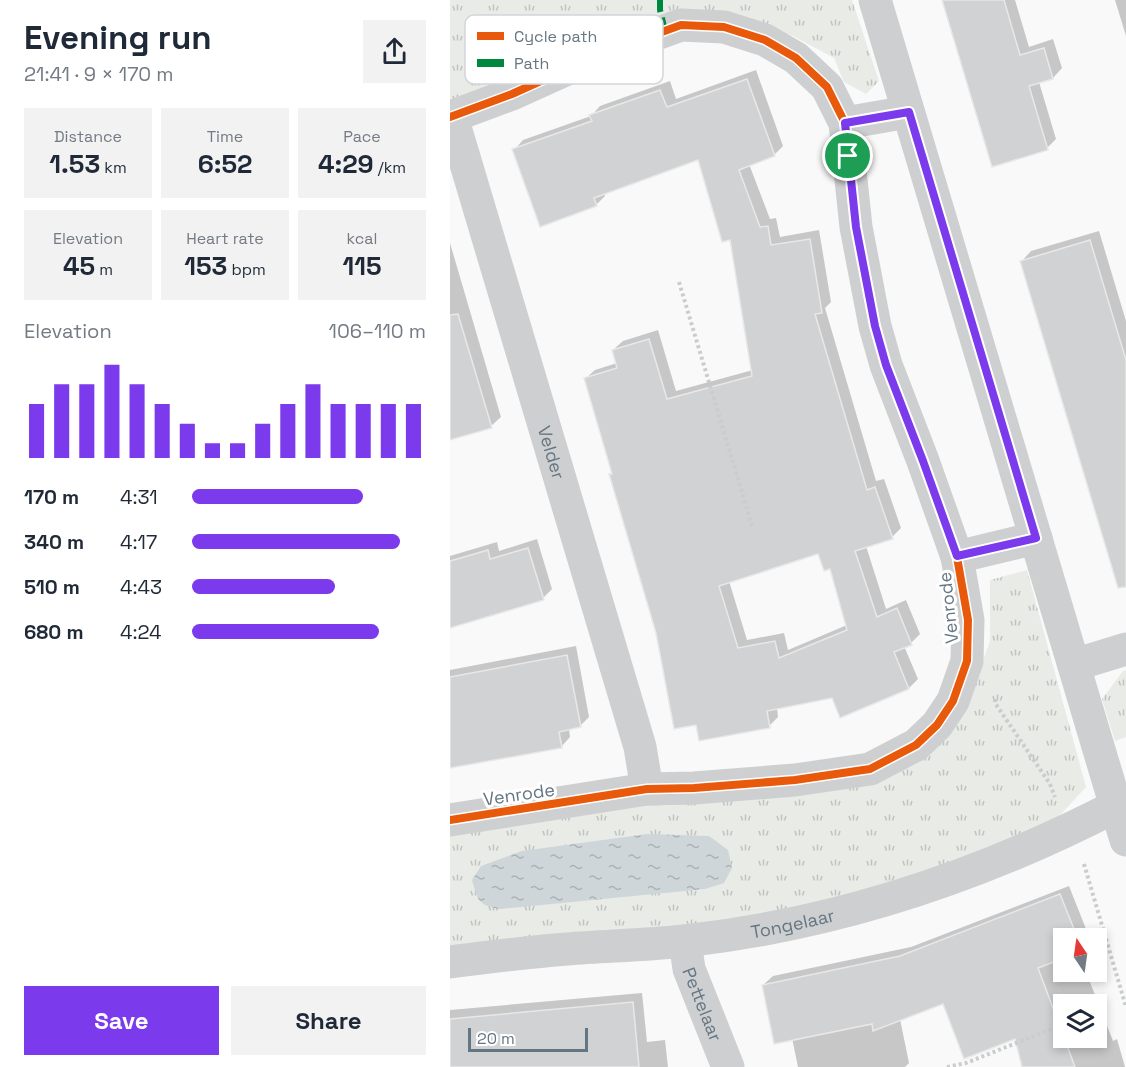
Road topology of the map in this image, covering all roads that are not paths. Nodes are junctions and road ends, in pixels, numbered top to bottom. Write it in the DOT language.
graph roads {
  1 [pos="875,0"];
  2 [pos="663,32"];
  3 [pos="534,84"];
  4 [pos="909,112"];
  5 [pos="451,117"];
  6 [pos="845,123"];
  7 [pos="1036,538"];
  8 [pos="957,556"];
  9 [pos="1126,649"];
  10 [pos="1074,665"];
  11 [pos="647,789"];
  12 [pos="1116,806"];
  13 [pos="450,820"];
  14 [pos="1126,840"];
  15 [pos="685,941"];
  16 [pos="450,962"];
  17 [pos="728,1067"];
  1 -- 4 [label="street"];
  2 -- 6 [label="street, Venrode"];
  3 -- 5 [label="street, Venrode"];
  4 -- 6 [label="street"];
  4 -- 7 [label="street"];
  5 -- 11 [label="street, Velder"];
  6 -- 8 [label="street, Venrode"];
  7 -- 8 [label="street, Venrode"];
  7 -- 10 [label="street"];
  8 -- 11 [label="street, Venrode"];
  9 -- 10 [label="street"];
  10 -- 12 [label="street"];
  11 -- 13 [label="street, Venrode"];
  12 -- 14 [label="street"];
  12 -- 15 [label="street, Tongelaar"];
  15 -- 16 [label="street, Tongelaar"];
  15 -- 17 [label="street, Pettelaar"];
}
